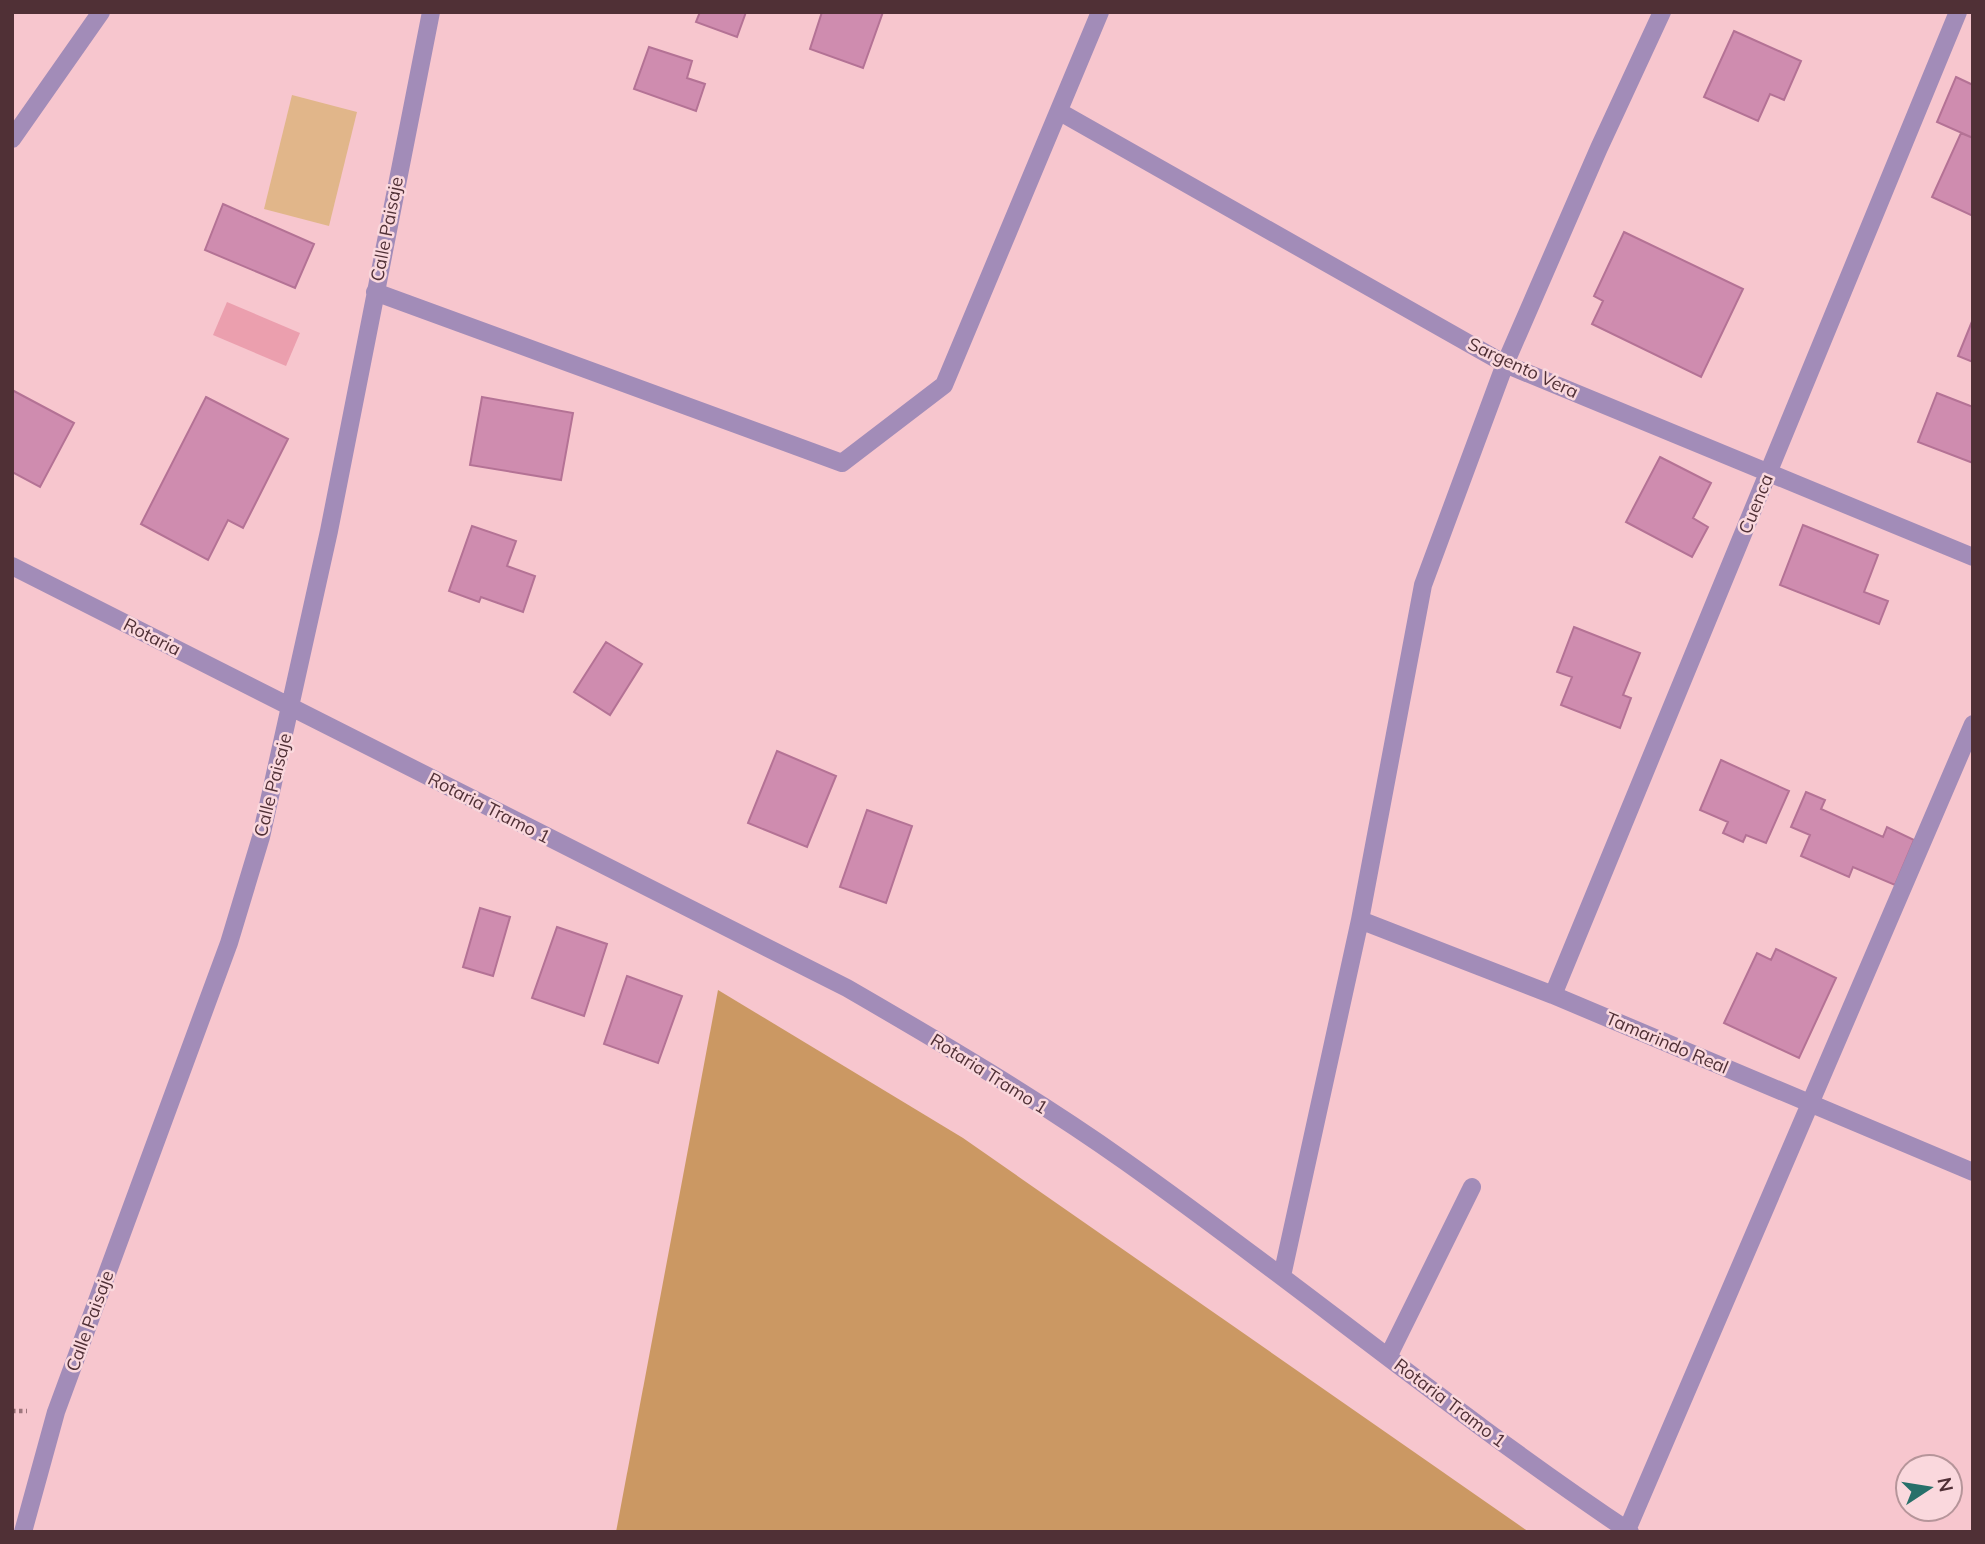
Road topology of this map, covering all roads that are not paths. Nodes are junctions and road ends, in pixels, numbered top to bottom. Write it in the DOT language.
graph roads {
  1 [pos="101,12"];
  2 [pos="431,12"];
  3 [pos="1100,12"];
  4 [pos="1662,12"];
  5 [pos="1958,12"];
  6 [pos="1060,112"];
  7 [pos="12,139"];
  8 [pos="375,292"];
  9 [pos="1505,364"];
  10 [pos="1768,473"];
  11 [pos="1973,557"];
  12 [pos="12,566"];
  13 [pos="291,708"];
  14 [pos="1973,724"];
  15 [pos="1360,920"];
  16 [pos="1553,995"];
  17 [pos="1808,1102"];
  18 [pos="1973,1172"];
  19 [pos="1472,1187"];
  20 [pos="1282,1276"];
  21 [pos="1388,1357"];
  22 [pos="1628,1531"];
  23 [pos="23,1532"];
  1 -- 7 [label="street"];
  2 -- 8 [label="street, Calle Paisaje"];
  3 -- 6 [label="street"];
  4 -- 9 [label="street"];
  5 -- 10 [label="street, Cuenca"];
  6 -- 8 [label="street"];
  6 -- 9 [label="street, Sargento Vera"];
  8 -- 13 [label="street, Calle Paisaje"];
  9 -- 10 [label="street, Sargento Vera"];
  9 -- 15 [label="street"];
  10 -- 11 [label="street, Sargento Vera"];
  10 -- 16 [label="street, Cuenca"];
  12 -- 13 [label="street, Rotaria"];
  13 -- 20 [label="street, Rotaria Tramo 1"];
  13 -- 23 [label="street, Calle Paisaje"];
  14 -- 17 [label="street"];
  15 -- 16 [label="street, Tamarindo Real"];
  15 -- 20 [label="street"];
  16 -- 17 [label="street, Tamarindo Real"];
  17 -- 18 [label="street, Tamarindo Real"];
  17 -- 22 [label="street"];
  19 -- 21 [label="street"];
  20 -- 21 [label="street, Rotaria Tramo 1"];
  21 -- 22 [label="street, Rotaria Tramo 1"];
}
